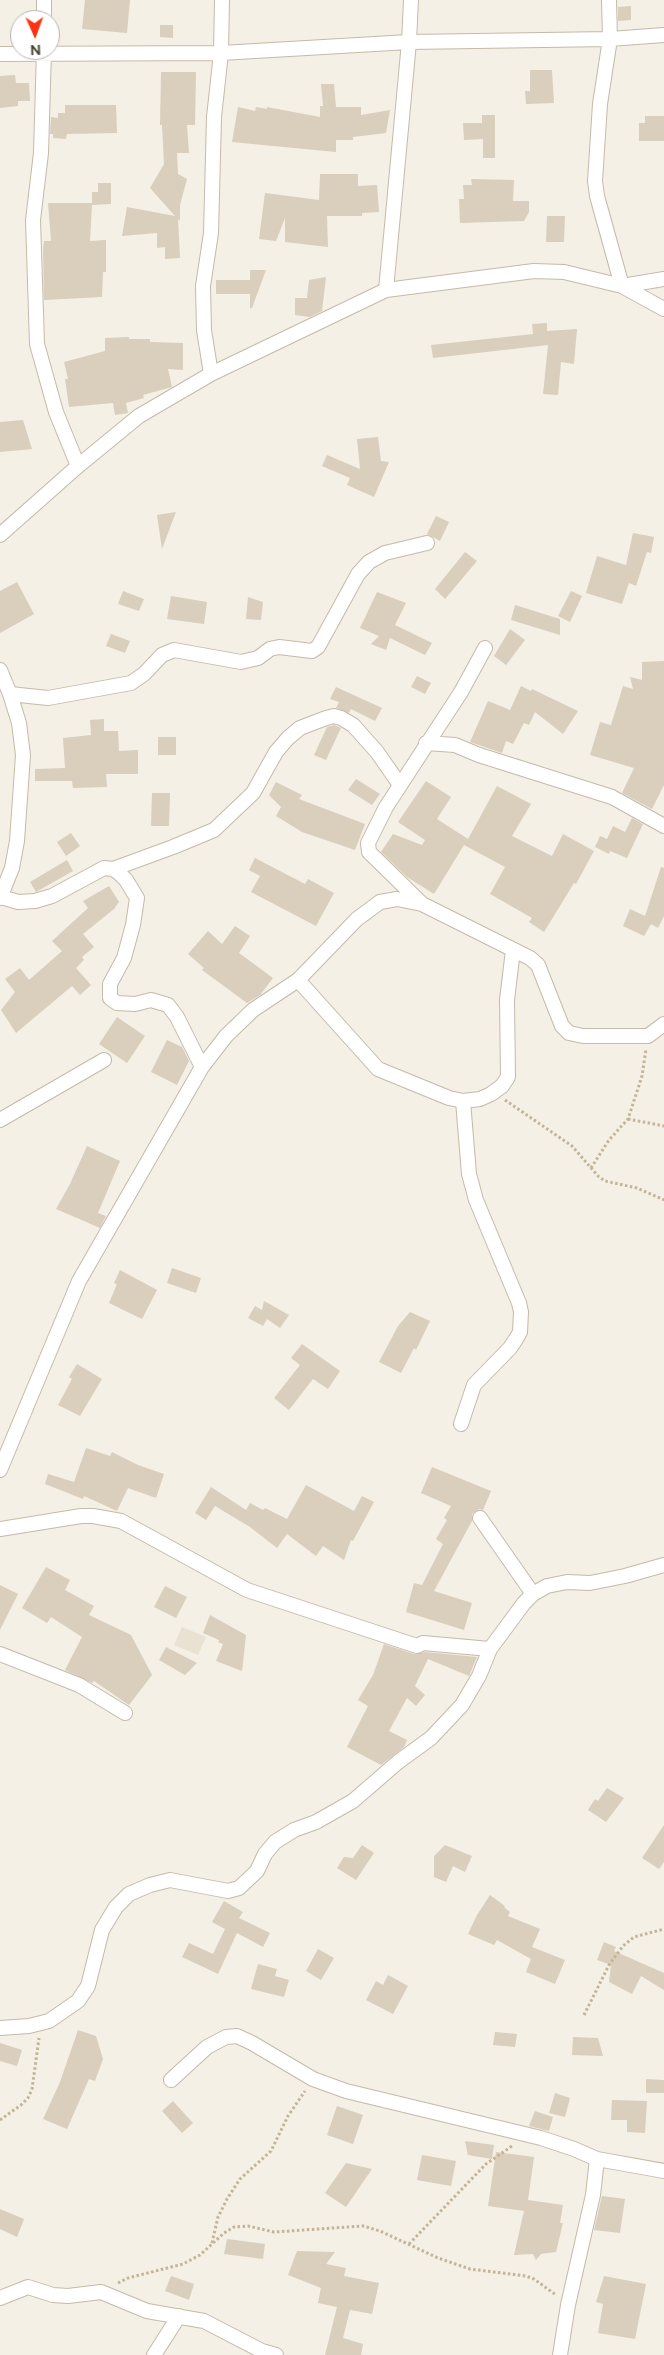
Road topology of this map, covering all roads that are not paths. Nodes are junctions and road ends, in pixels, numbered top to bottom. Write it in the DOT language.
graph roads {
  1 [pos="222,0"];
  2 [pos="411,0"];
  3 [pos="609,0"];
  4 [pos="664,35"];
  5 [pos="610,38"];
  6 [pos="409,42"];
  7 [pos="60,52"];
  8 [pos="221,53"];
  9 [pos="44,60"];
  10 [pos="664,279"];
  11 [pos="622,286"];
  12 [pos="386,290"];
  13 [pos="664,309"];
  14 [pos="211,374"];
  15 [pos="78,466"];
  16 [pos="0,535"];
  17 [pos="427,543"];
  18 [pos="485,648"];
  19 [pos="0,670"];
  20 [pos="10,694"];
  21 [pos="426,742"];
  22 [pos="400,786"];
  23 [pos="664,826"];
  24 [pos="113,869"];
  25 [pos="1,897"];
  26 [pos="422,904"];
  27 [pos="513,950"];
  28 [pos="298,980"];
  29 [pos="664,1024"];
  30 [pos="104,1060"];
  31 [pos="202,1067"];
  32 [pos="463,1102"];
  33 [pos="0,1120"];
  34 [pos="461,1424"];
  35 [pos="0,1470"];
  36 [pos="480,1518"];
  37 [pos="0,1529"];
  38 [pos="664,1565"];
  39 [pos="534,1594"];
  40 [pos="490,1649"];
  41 [pos="0,1654"];
  42 [pos="125,1713"];
  43 [pos="0,2028"];
  44 [pos="171,2080"];
  45 [pos="597,2159"];
  46 [pos="664,2171"];
  47 [pos="2,2295"];
  48 [pos="178,2316"];
  49 [pos="154,2355"];
  50 [pos="276,2355"];
  51 [pos="560,2355"];
  1 -- 8 [label="street"];
  2 -- 6 [label="street"];
  3 -- 5 [label="street"];
  4 -- 5 [label="street"];
  5 -- 6 [label="street"];
  5 -- 11 [label="street"];
  6 -- 8 [label="street"];
  6 -- 12 [label="street"];
  7 -- 8 [label="street"];
  8 -- 14 [label="street"];
  9 -- 15 [label="street"];
  10 -- 11 [label="street"];
  11 -- 12 [label="street"];
  11 -- 13 [label="street"];
  12 -- 14 [label="street"];
  14 -- 15 [label="street"];
  15 -- 16 [label="street"];
  17 -- 20 [label="street"];
  18 -- 21 [label="street"];
  19 -- 20 [label="street"];
  20 -- 25 [label="street"];
  21 -- 22 [label="street"];
  21 -- 23 [label="street"];
  22 -- 24 [label="street"];
  22 -- 26 [label="street"];
  24 -- 25 [label="street"];
  24 -- 31 [label="street"];
  26 -- 27 [label="street"];
  26 -- 28 [label="street"];
  27 -- 29 [label="street"];
  27 -- 32 [label="street"];
  28 -- 31 [label="street"];
  28 -- 32 [label="street"];
  30 -- 33 [label="street"];
  31 -- 35 [label="street"];
  32 -- 34 [label="street"];
  36 -- 39 [label="street"];
  37 -- 40 [label="street"];
  38 -- 39 [label="street"];
  39 -- 40 [label="street"];
  40 -- 43 [label="street"];
  41 -- 42 [label="street"];
  44 -- 45 [label="street"];
  45 -- 46 [label="street"];
  45 -- 51 [label="street"];
  47 -- 48 [label="street"];
  48 -- 49 [label="street"];
  48 -- 50 [label="street"];
}
